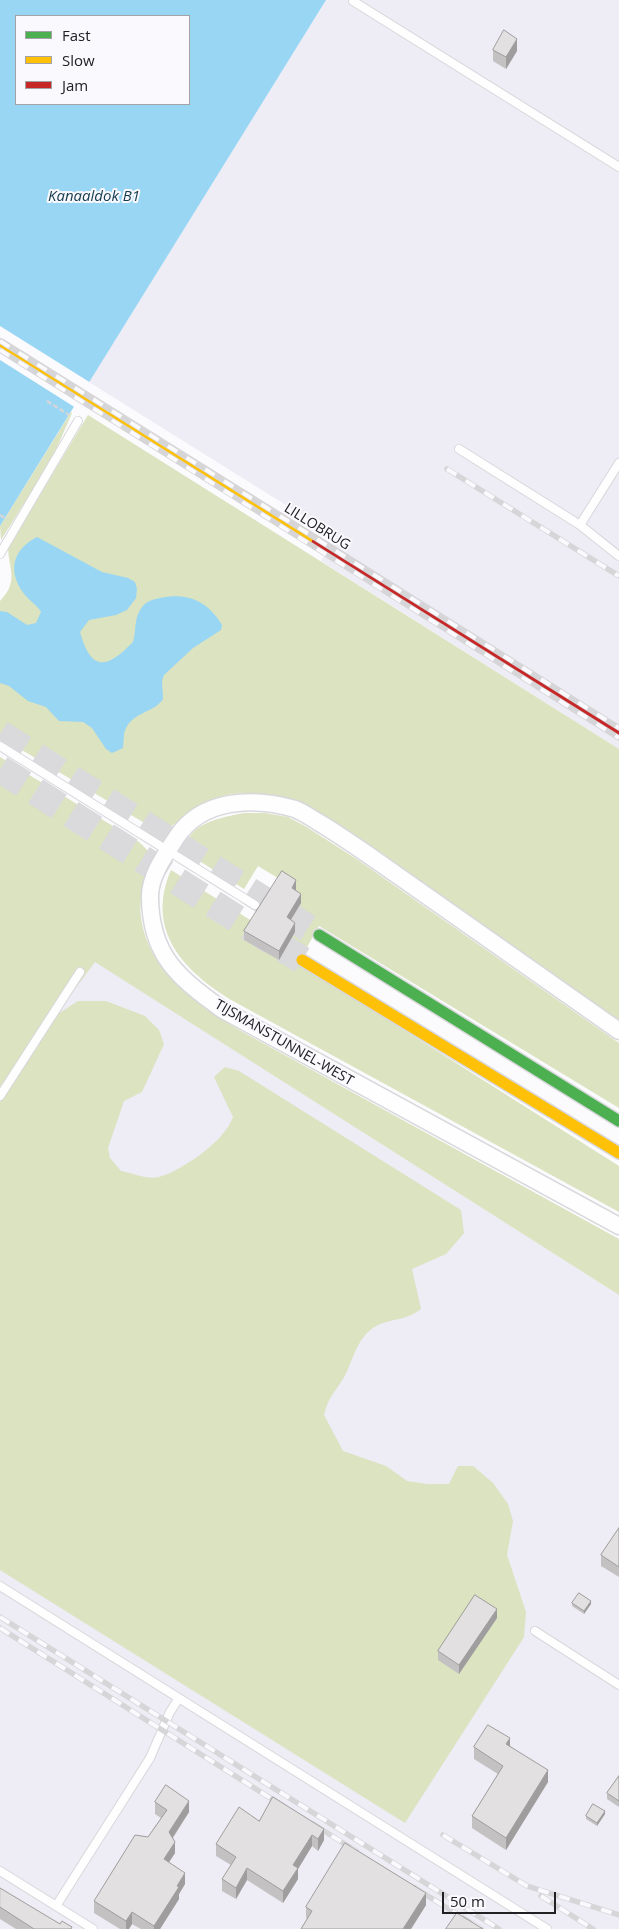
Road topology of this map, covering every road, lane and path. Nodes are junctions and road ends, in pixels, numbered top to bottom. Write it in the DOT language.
graph roads {
  1 [pos="354,1"];
  2 [pos="619,167"];
  3 [pos="0,345"];
  4 [pos="47,401"];
  5 [pos="78,421"];
  6 [pos="459,449"];
  7 [pos="619,463"];
  8 [pos="580,525"];
  9 [pos="0,554"];
  10 [pos="619,556"];
  11 [pos="619,733"];
  12 [pos="0,746"];
  13 [pos="168,851"];
  14 [pos="255,905"];
  15 [pos="319,935"];
  16 [pos="302,960"];
  17 [pos="80,972"];
  18 [pos="619,1032"];
  19 [pos="0,1096"];
  20 [pos="619,1122"];
  21 [pos="619,1153"];
  22 [pos="619,1226"];
  23 [pos="0,1586"];
  24 [pos="535,1631"];
  25 [pos="619,1684"];
  26 [pos="179,1698"];
  27 [pos="0,1871"];
  28 [pos="56,1906"];
  29 [pos="93,1929"];
  30 [pos="547,1929"];
  1 -- 2 [label="lane"];
  3 -- 11 [label="main road, LILLOBRUG"];
  4 -- 5 [label="path"];
  5 -- 9 [label="lane"];
  6 -- 8 [label="lane"];
  7 -- 8 [label="lane"];
  8 -- 10 [label="lane"];
  12 -- 13 [label="lane"];
  13 -- 14 [label="lane"];
  13 -- 18 [label="street, TIJSMANSTUNNEL-WEST"];
  13 -- 22 [label="street, TIJSMANSTUNNEL-WEST"];
  15 -- 20 [label="main road"];
  16 -- 21 [label="main road"];
  17 -- 19 [label="lane"];
  23 -- 26 [label="lane"];
  24 -- 25 [label="lane"];
  26 -- 28 [label="lane"];
  26 -- 30 [label="lane"];
  27 -- 28 [label="lane"];
  28 -- 29 [label="lane"];
}
